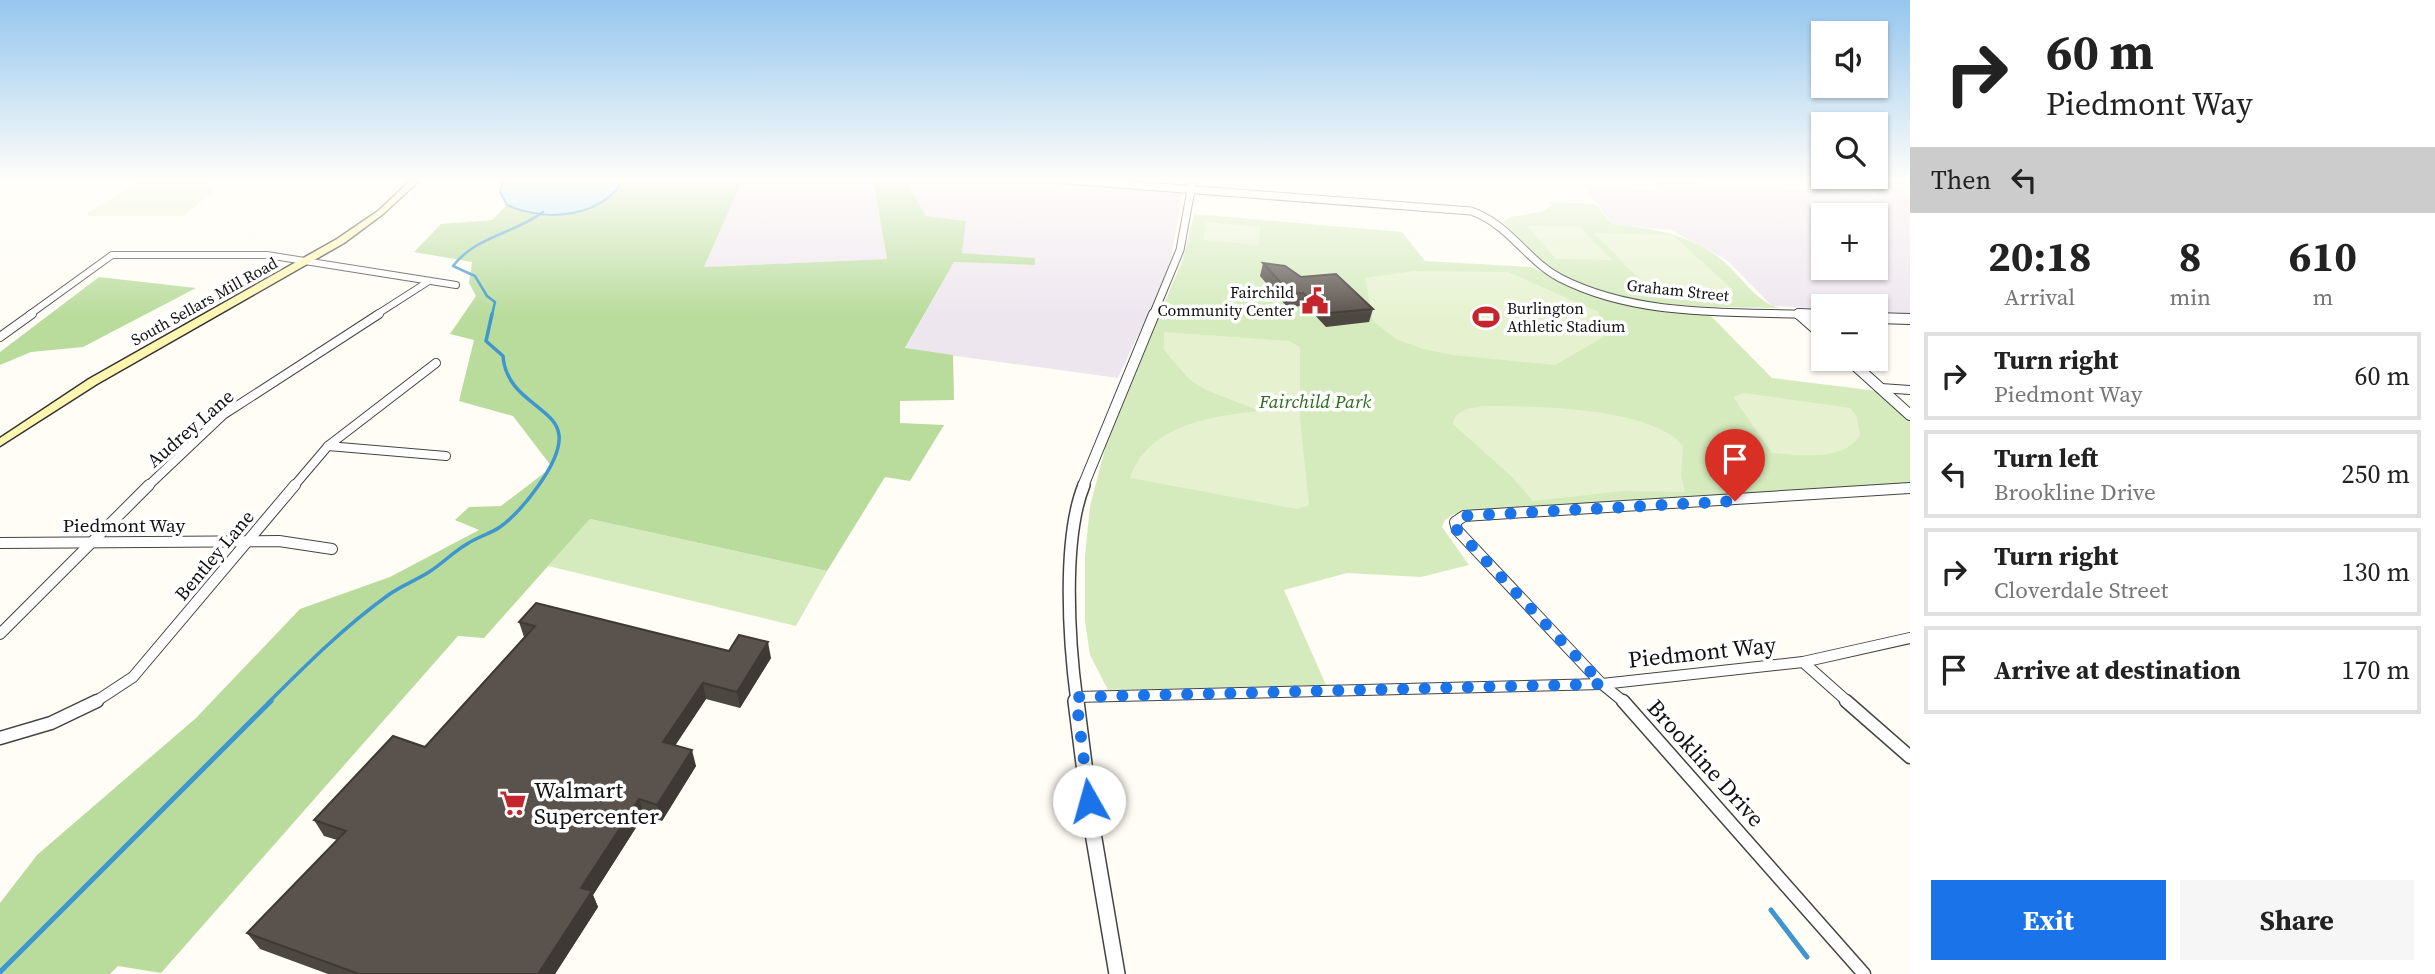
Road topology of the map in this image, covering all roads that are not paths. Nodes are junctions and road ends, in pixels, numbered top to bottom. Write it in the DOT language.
graph roads {
  1 [pos="363,224"];
  2 [pos="1185,224"];
  3 [pos="1499,224"];
  4 [pos="308,260"];
  5 [pos="429,281"];
  6 [pos="456,285"];
  7 [pos="1798,313"];
  8 [pos="1811,314"];
  9 [pos="1888,318"];
  10 [pos="1910,319"];
  11 [pos="1811,324"];
  12 [pos="0,337"];
  13 [pos="436,363"];
  14 [pos="1862,371"];
  15 [pos="1881,388"];
  16 [pos="1910,390"];
  17 [pos="1910,415"];
  18 [pos="0,443"];
  19 [pos="328,446"];
  20 [pos="446,456"];
  21 [pos="1910,488"];
  22 [pos="92,542"];
  23 [pos="248,542"];
  24 [pos="0,543"];
  25 [pos="332,549"];
  26 [pos="0,634"];
  27 [pos="1908,640"];
  28 [pos="1803,662"];
  29 [pos="1602,684"];
  30 [pos="1076,697"];
  31 [pos="0,738"];
  32 [pos="1910,757"];
  33 [pos="1117,974"];
  34 [pos="1864,974"];
  1 -- 4 [label="main road, South Sellars Mill Road"];
  2 -- 30 [label="street"];
  3 -- 7 [label="street, Graham Street"];
  4 -- 5 [label="street"];
  4 -- 12 [label="street"];
  4 -- 18 [label="main road, South Sellars Mill Road"];
  5 -- 6 [label="street"];
  5 -- 22 [label="street, Audrey Lane"];
  7 -- 8 [label="street, Graham Street"];
  7 -- 11 [label="street"];
  9 -- 10 [label="street"];
  13 -- 19 [label="street, Bentley Lane"];
  14 -- 15 [label="street"];
  15 -- 16 [label="street"];
  15 -- 17 [label="street"];
  19 -- 20 [label="street"];
  19 -- 23 [label="street, Bentley Lane"];
  21 -- 29 [label="street, Brookline Drive"];
  22 -- 23 [label="street, Piedmont Way"];
  22 -- 24 [label="street, Piedmont Way"];
  22 -- 26 [label="street, Audrey Lane"];
  23 -- 25 [label="street, Piedmont Way"];
  23 -- 31 [label="street, Bentley Lane"];
  27 -- 28 [label="street, Piedmont Way"];
  28 -- 29 [label="street, Piedmont Way"];
  28 -- 32 [label="street"];
  29 -- 30 [label="street, Piedmont Way"];
  29 -- 34 [label="street, Brookline Drive"];
  30 -- 33 [label="street"];
}
